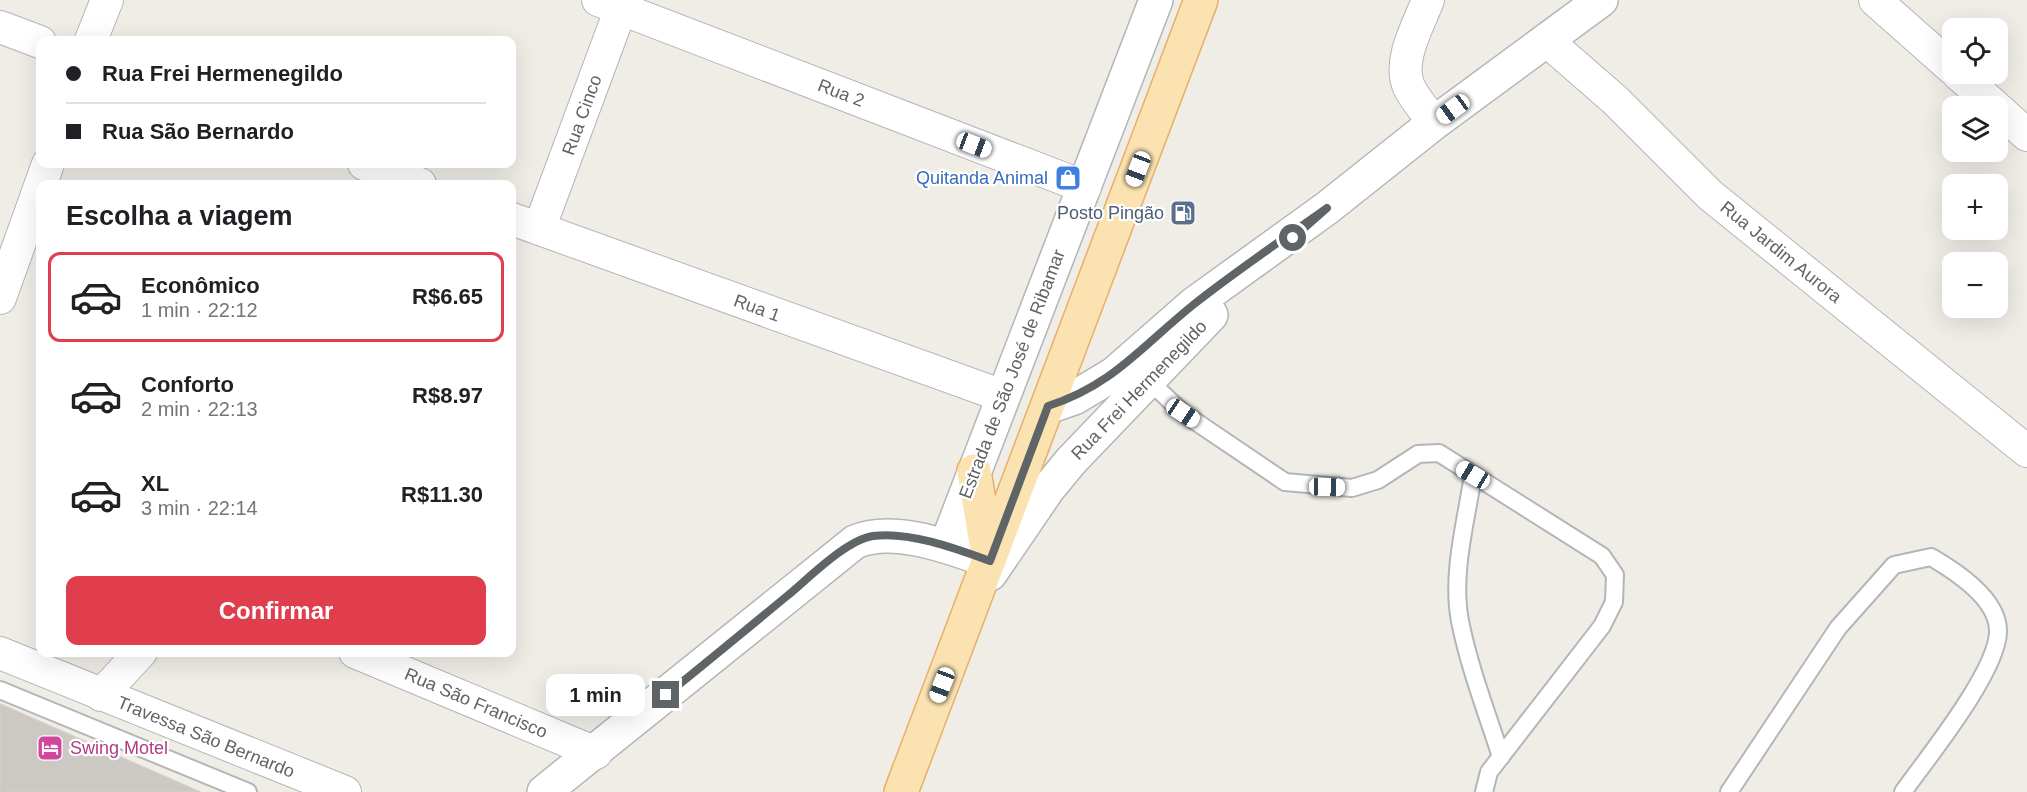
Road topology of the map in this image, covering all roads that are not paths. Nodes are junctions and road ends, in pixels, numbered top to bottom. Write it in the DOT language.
graph roads {
  1 [pos="106,0"];
  2 [pos="1155,0"];
  3 [pos="1202,0"];
  4 [pos="1428,0"];
  5 [pos="1601,0"];
  6 [pos="1875,0"];
  7 [pos="614,3"];
  8 [pos="0,27"];
  9 [pos="93,36"];
  10 [pos="36,40"];
  11 [pos="1546,40"];
  12 [pos="1942,59"];
  13 [pos="1969,84"];
  14 [pos="1983,96"];
  15 [pos="2008,118"];
  16 [pos="1434,123"];
  17 [pos="2027,135"];
  18 [pos="375,168"];
  19 [pos="409,180"];
  20 [pos="1085,187"];
  21 [pos="1327,208"];
  22 [pos="36,217"];
  23 [pos="525,224"];
  24 [pos="31,243"];
  25 [pos="1,291"];
  26 [pos="1147,379"];
  27 [pos="1003,396"];
  28 [pos="1048,406"];
  29 [pos="2027,451"];
  30 [pos="974,471"];
  31 [pos="1473,475"];
  32 [pos="946,546"];
  33 [pos="990,561"];
  34 [pos="977,595"];
  35 [pos="0,653"];
  36 [pos="136,657"];
  37 [pos="367,657"];
  38 [pos="0,690"];
  39 [pos="100,694"];
  40 [pos="596,753"];
  41 [pos="1500,757"];
  42 [pos="248,792"];
  43 [pos="345,792"];
  44 [pos="544,792"];
  45 [pos="901,792"];
  46 [pos="1484,792"];
  47 [pos="1730,792"];
  48 [pos="1904,792"];
  1 -- 9 [label="street"];
  2 -- 20 [label="street, Estrada de São José de Ribamar"];
  3 -- 28 [label="main road"];
  4 -- 16 [label="street"];
  5 -- 11 [label="street, Rua Frei Hermenegildo"];
  6 -- 12 [label="street"];
  7 -- 20 [label="street, Rua 2"];
  7 -- 23 [label="street, Rua Cinco"];
  8 -- 10 [label="street"];
  11 -- 16 [label="street, Rua Frei Hermenegildo"];
  11 -- 29 [label="street, Rua Jardim Aurora"];
  13 -- 14 [label="street"];
  15 -- 17 [label="street"];
  16 -- 21 [label="street, Rua Frei Hermenegildo"];
  18 -- 19 [label="street"];
  20 -- 27 [label="street, Estrada de São José de Ribamar"];
  21 -- 26 [label="street, Rua Frei Hermenegildo"];
  21 -- 28 [label="street, Rua Frei Hermenegildo"];
  22 -- 24 [label="street"];
  23 -- 27 [label="street, Rua 1"];
  24 -- 25 [label="street"];
  26 -- 31 [label="lane"];
  26 -- 34 [label="street, Rua Frei Hermenegildo"];
  27 -- 30 [label="street, Estrada de São José de Ribamar"];
  28 -- 33 [label="main road"];
  30 -- 32 [label="street, Estrada de São José de Ribamar"];
  30 -- 33 [label="main road"];
  31 -- 41 [label="lane"];
  31 -- 41 [label="lane"];
  32 -- 33 [label="street"];
  32 -- 40 [label="street"];
  33 -- 34 [label="main road"];
  34 -- 45 [label="main road"];
  35 -- 39 [label="street, Travessa São Bernardo"];
  36 -- 39 [label="street, Travessa São Bernardo"];
  37 -- 40 [label="street, Rua São Francisco"];
  38 -- 42 [label="lane"];
  39 -- 43 [label="street, Travessa São Bernardo"];
  40 -- 44 [label="street"];
  41 -- 46 [label="lane"];
  47 -- 48 [label="lane"];
}
